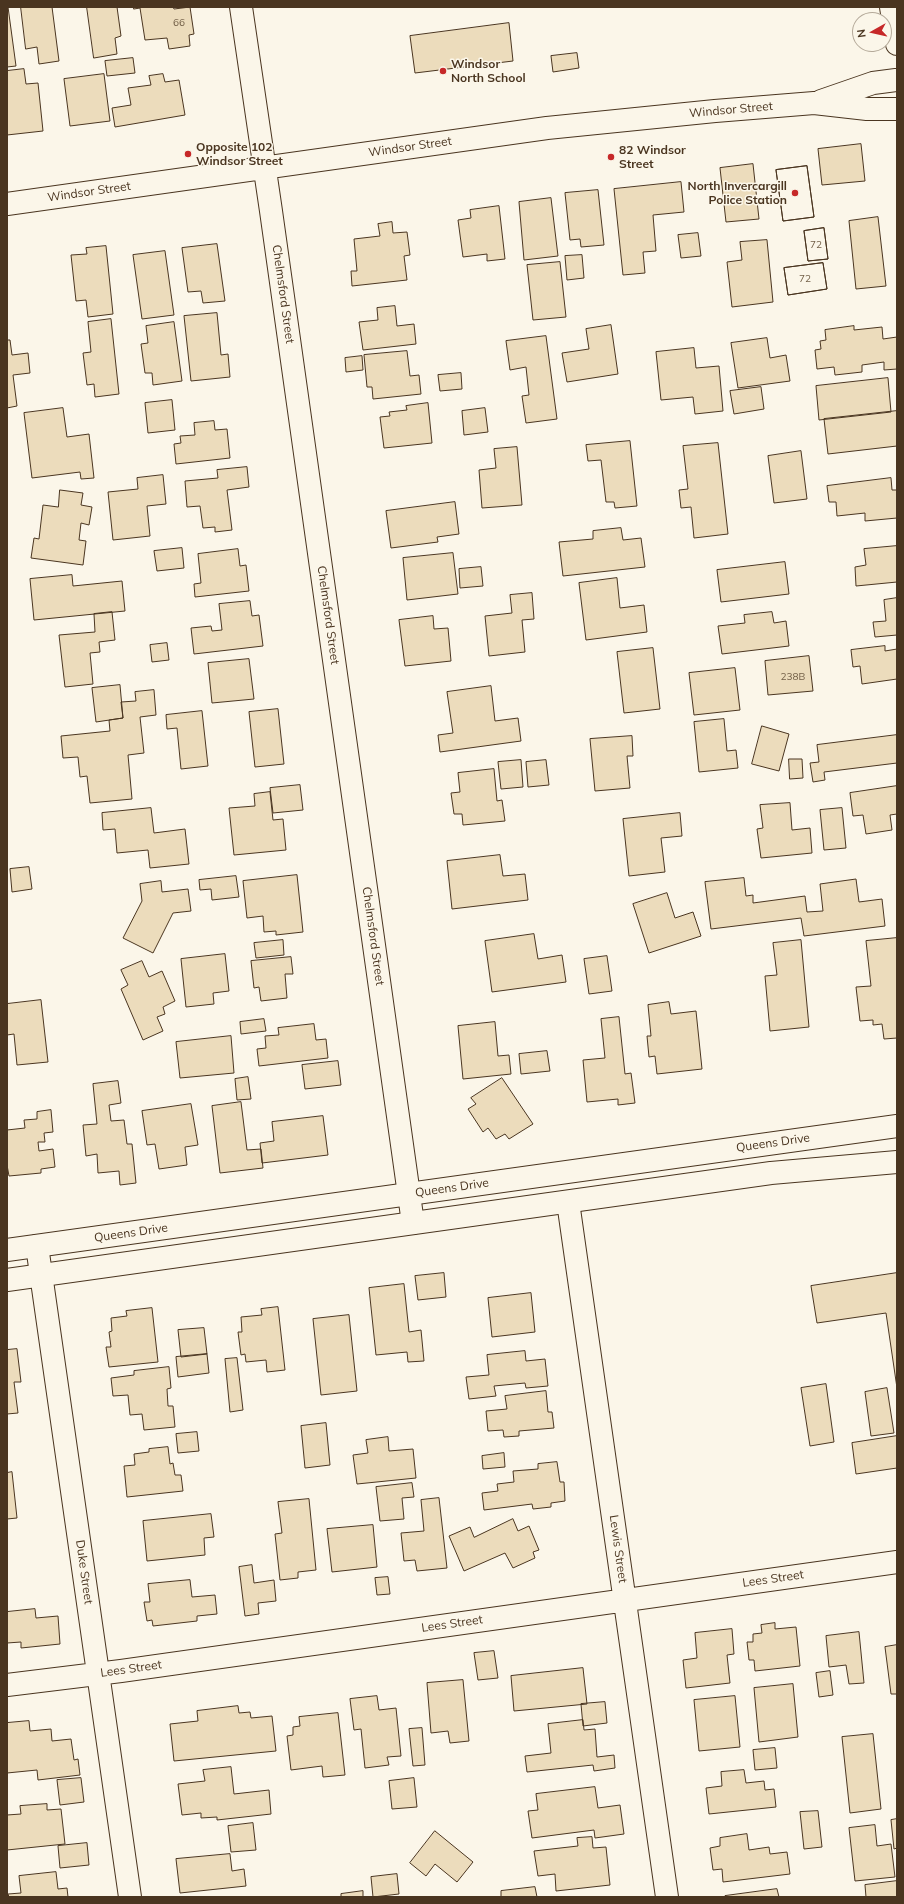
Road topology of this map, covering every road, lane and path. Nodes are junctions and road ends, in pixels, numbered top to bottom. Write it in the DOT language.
graph roads {
  1 [pos="241,7"];
  2 [pos="891,7"];
  3 [pos="897,44"];
  4 [pos="897,80"];
  5 [pos="814,103"];
  6 [pos="897,104"];
  7 [pos="897,109"];
  8 [pos="264,168"];
  9 [pos="7,204"];
  10 [pos="897,1126"];
  11 [pos="897,1162"];
  12 [pos="409,1194"];
  13 [pos="568,1202"];
  14 [pos="413,1223"];
  15 [pos="37,1246"];
  16 [pos="7,1250"];
  17 [pos="42,1275"];
  18 [pos="7,1280"];
  19 [pos="897,1562"];
  20 [pos="625,1600"];
  21 [pos="98,1674"];
  22 [pos="7,1685"];
  23 [pos="130,1897"];
  24 [pos="667,1897"];
  1 -- 8 [label="street, Chelmsford Street"];
  2 -- 3 [label="street"];
  4 -- 5 [label="street, Windsor Street"];
  4 -- 6 [label="street, Windsor Street"];
  5 -- 7 [label="street, Windsor Street"];
  5 -- 8 [label="street, Windsor Street"];
  8 -- 9 [label="street, Windsor Street"];
  8 -- 12 [label="street, Chelmsford Street"];
  10 -- 12 [label="street, Queens Drive"];
  11 -- 13 [label="street"];
  12 -- 14 [label="street, Chelmsford Street"];
  12 -- 15 [label="street, Queens Drive"];
  13 -- 14 [label="street"];
  13 -- 20 [label="street, Lewis Street"];
  14 -- 17 [label="street"];
  15 -- 16 [label="street, Queens Drive"];
  15 -- 17 [label="street, Duke Street"];
  17 -- 18 [label="street"];
  17 -- 21 [label="street, Duke Street"];
  19 -- 20 [label="street, Lees Street"];
  20 -- 21 [label="street, Lees Street"];
  20 -- 24 [label="street, Lewis Street"];
  21 -- 22 [label="street, Lees Street"];
  21 -- 23 [label="street, Duke Street"];
}
